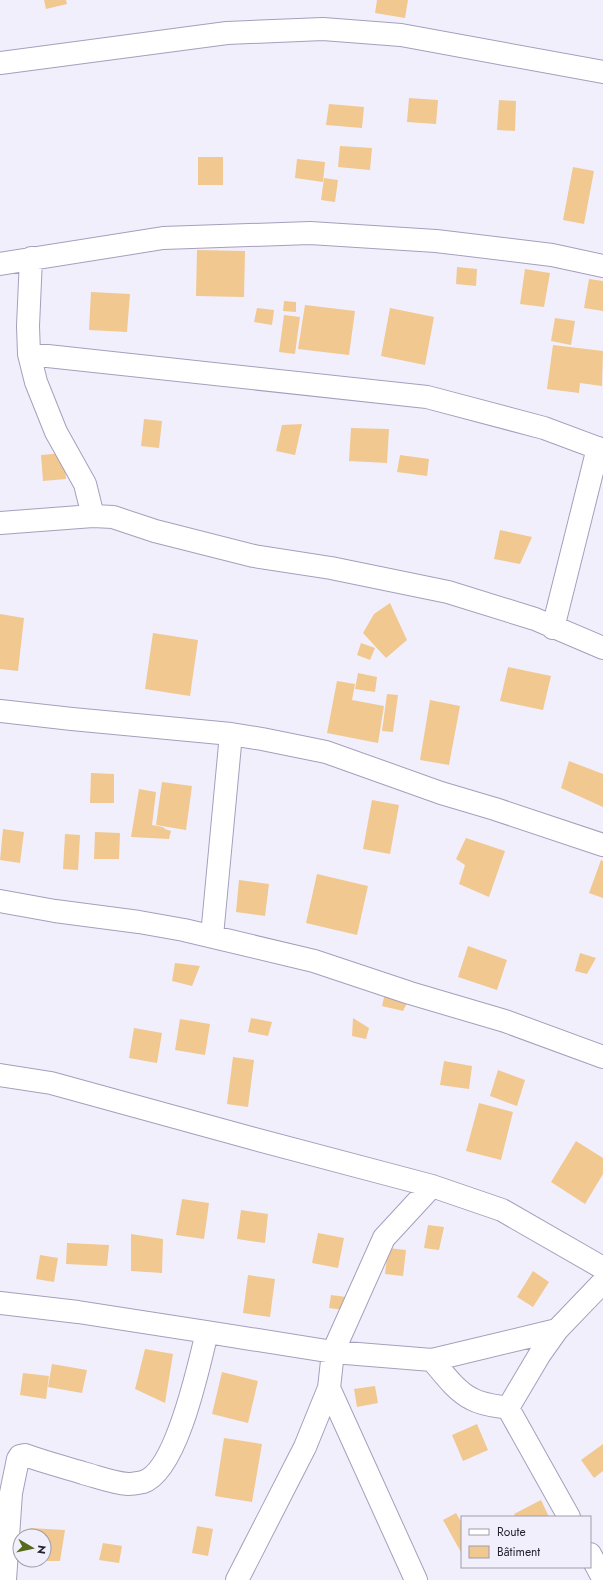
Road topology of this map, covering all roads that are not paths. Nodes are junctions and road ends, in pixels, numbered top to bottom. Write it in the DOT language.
graph roads {
  1 [pos="0,63"];
  2 [pos="603,72"];
  3 [pos="31,258"];
  4 [pos="0,264"];
  5 [pos="603,266"];
  6 [pos="29,354"];
  7 [pos="600,449"];
  8 [pos="93,516"];
  9 [pos="0,523"];
  10 [pos="554,628"];
  11 [pos="603,648"];
  12 [pos="0,711"];
  13 [pos="231,734"];
  14 [pos="603,845"];
  15 [pos="0,901"];
  16 [pos="212,936"];
  17 [pos="603,1057"];
  18 [pos="0,1075"];
  19 [pos="432,1186"];
  20 [pos="603,1268"];
  21 [pos="603,1282"];
  22 [pos="0,1302"];
  23 [pos="557,1330"];
  24 [pos="207,1332"];
  25 [pos="333,1352"];
  26 [pos="432,1360"];
  27 [pos="329,1388"];
  28 [pos="508,1408"];
  29 [pos="568,1516"];
  30 [pos="591,1556"];
  31 [pos="603,1578"];
  32 [pos="5,1580"];
  33 [pos="237,1580"];
  34 [pos="416,1580"];
  1 -- 2 [label="street"];
  3 -- 4 [label="street"];
  3 -- 5 [label="street"];
  3 -- 6 [label="street"];
  6 -- 7 [label="street"];
  6 -- 8 [label="street"];
  7 -- 10 [label="street"];
  8 -- 9 [label="street"];
  8 -- 10 [label="street"];
  10 -- 11 [label="street"];
  12 -- 13 [label="street"];
  13 -- 14 [label="street"];
  13 -- 16 [label="street"];
  15 -- 16 [label="street"];
  16 -- 17 [label="street"];
  18 -- 19 [label="street"];
  19 -- 20 [label="street"];
  19 -- 25 [label="street"];
  21 -- 23 [label="street"];
  22 -- 24 [label="street"];
  23 -- 26 [label="street"];
  23 -- 28 [label="street"];
  24 -- 25 [label="street"];
  24 -- 32 [label="street"];
  25 -- 26 [label="street"];
  25 -- 27 [label="street"];
  26 -- 28 [label="street"];
  27 -- 33 [label="street"];
  27 -- 34 [label="street"];
  28 -- 29 [label="street"];
  30 -- 31 [label="street"];
}
